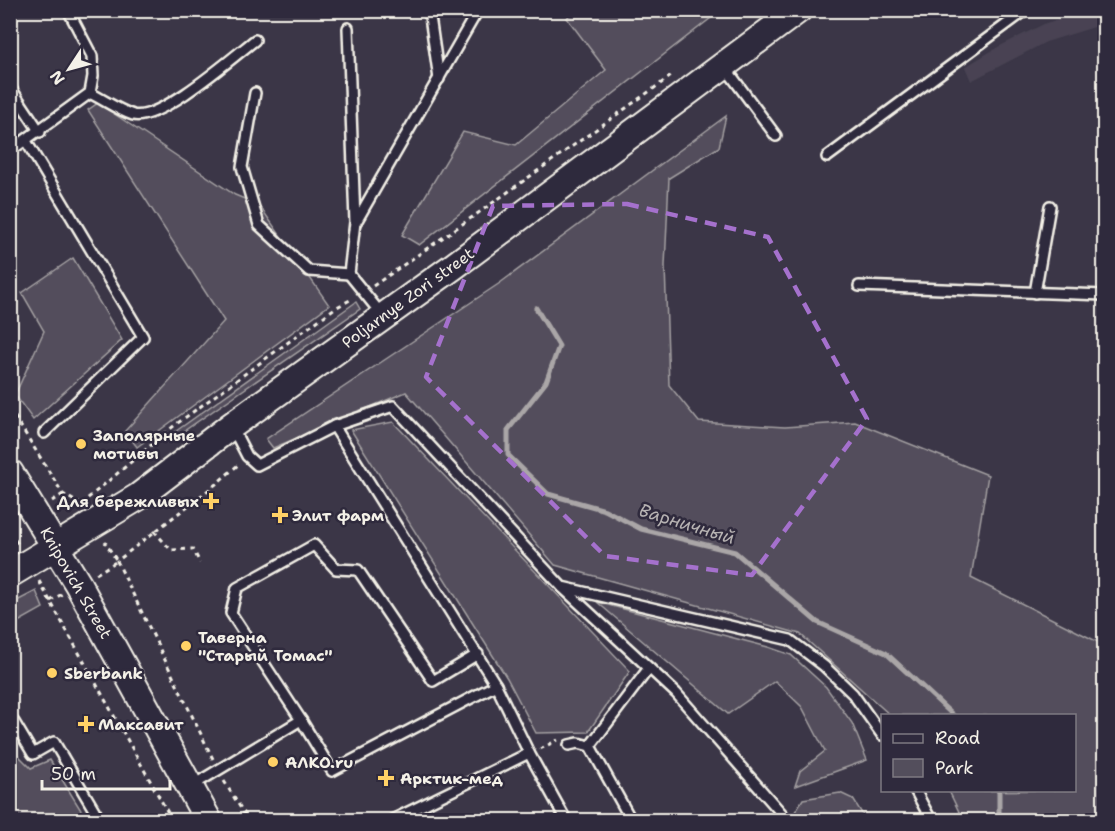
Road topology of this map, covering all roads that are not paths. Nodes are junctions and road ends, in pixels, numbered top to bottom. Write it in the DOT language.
graph roads {
  1 [pos="68,10"];
  2 [pos="429,10"];
  3 [pos="478,10"];
  4 [pos="798,10"];
  5 [pos="1026,10"];
  6 [pos="348,28"];
  7 [pos="255,40"];
  8 [pos="723,65"];
  9 [pos="439,79"];
  10 [pos="10,87"];
  11 [pos="90,93"];
  12 [pos="255,93"];
  13 [pos="40,132"];
  14 [pos="776,136"];
  15 [pos="26,141"];
  16 [pos="10,151"];
  17 [pos="827,157"];
  18 [pos="1050,206"];
  19 [pos="355,222"];
  20 [pos="349,274"];
  21 [pos="859,286"];
  22 [pos="1035,293"];
  23 [pos="1104,295"];
  24 [pos="383,316"];
  25 [pos="231,426"];
  26 [pos="334,426"];
  27 [pos="44,433"];
  28 [pos="10,473"];
  29 [pos="56,547"];
  30 [pos="10,574"];
  31 [pos="562,587"];
  32 [pos="478,654"];
  33 [pos="649,668"];
  34 [pos="496,685"];
  35 [pos="301,720"];
  36 [pos="10,724"];
  37 [pos="881,734"];
  38 [pos="569,746"];
  39 [pos="590,746"];
  40 [pos="529,753"];
  41 [pos="189,788"];
  42 [pos="916,792"];
  43 [pos="783,815"];
  44 [pos="100,820"];
  45 [pos="208,820"];
  46 [pos="392,820"];
  47 [pos="566,820"];
  48 [pos="631,820"];
  49 [pos="931,820"];
  1 -- 11 [label="lane"];
  2 -- 9 [label="lane"];
  3 -- 9 [label="lane"];
  4 -- 8 [label="main road, Poljarnye Zori street"];
  5 -- 17 [label="lane"];
  6 -- 19 [label="lane"];
  7 -- 11 [label="lane"];
  8 -- 14 [label="lane"];
  8 -- 24 [label="main road, Poljarnye Zori street"];
  9 -- 19 [label="lane"];
  10 -- 13 [label="lane"];
  11 -- 13 [label="lane"];
  12 -- 20 [label="lane"];
  13 -- 15 [label="lane"];
  15 -- 16 [label="lane"];
  15 -- 27 [label="lane"];
  18 -- 22 [label="lane"];
  19 -- 20 [label="lane"];
  20 -- 24 [label="lane"];
  21 -- 22 [label="lane"];
  22 -- 23 [label="lane"];
  24 -- 25 [label="main road, Poljarnye Zori street"];
  25 -- 26 [label="lane"];
  25 -- 29 [label="main road, Poljarnye Zori street"];
  26 -- 31 [label="lane"];
  26 -- 32 [label="lane"];
  28 -- 29 [label="main road, Knipovich Street"];
  29 -- 30 [label="main road, Poljarnye Zori street"];
  29 -- 41 [label="main road, Knipovich Street"];
  31 -- 33 [label="lane"];
  31 -- 37 [label="lane"];
  32 -- 34 [label="lane"];
  32 -- 35 [label="lane"];
  33 -- 39 [label="lane"];
  33 -- 43 [label="lane"];
  34 -- 35 [label="lane"];
  34 -- 40 [label="lane"];
  35 -- 41 [label="lane"];
  36 -- 44 [label="lane"];
  38 -- 39 [label="lane"];
  39 -- 48 [label="lane"];
  40 -- 46 [label="lane"];
  40 -- 47 [label="lane"];
  41 -- 45 [label="main road, Knipovich Street"];
  42 -- 49 [label="lane"];
}
